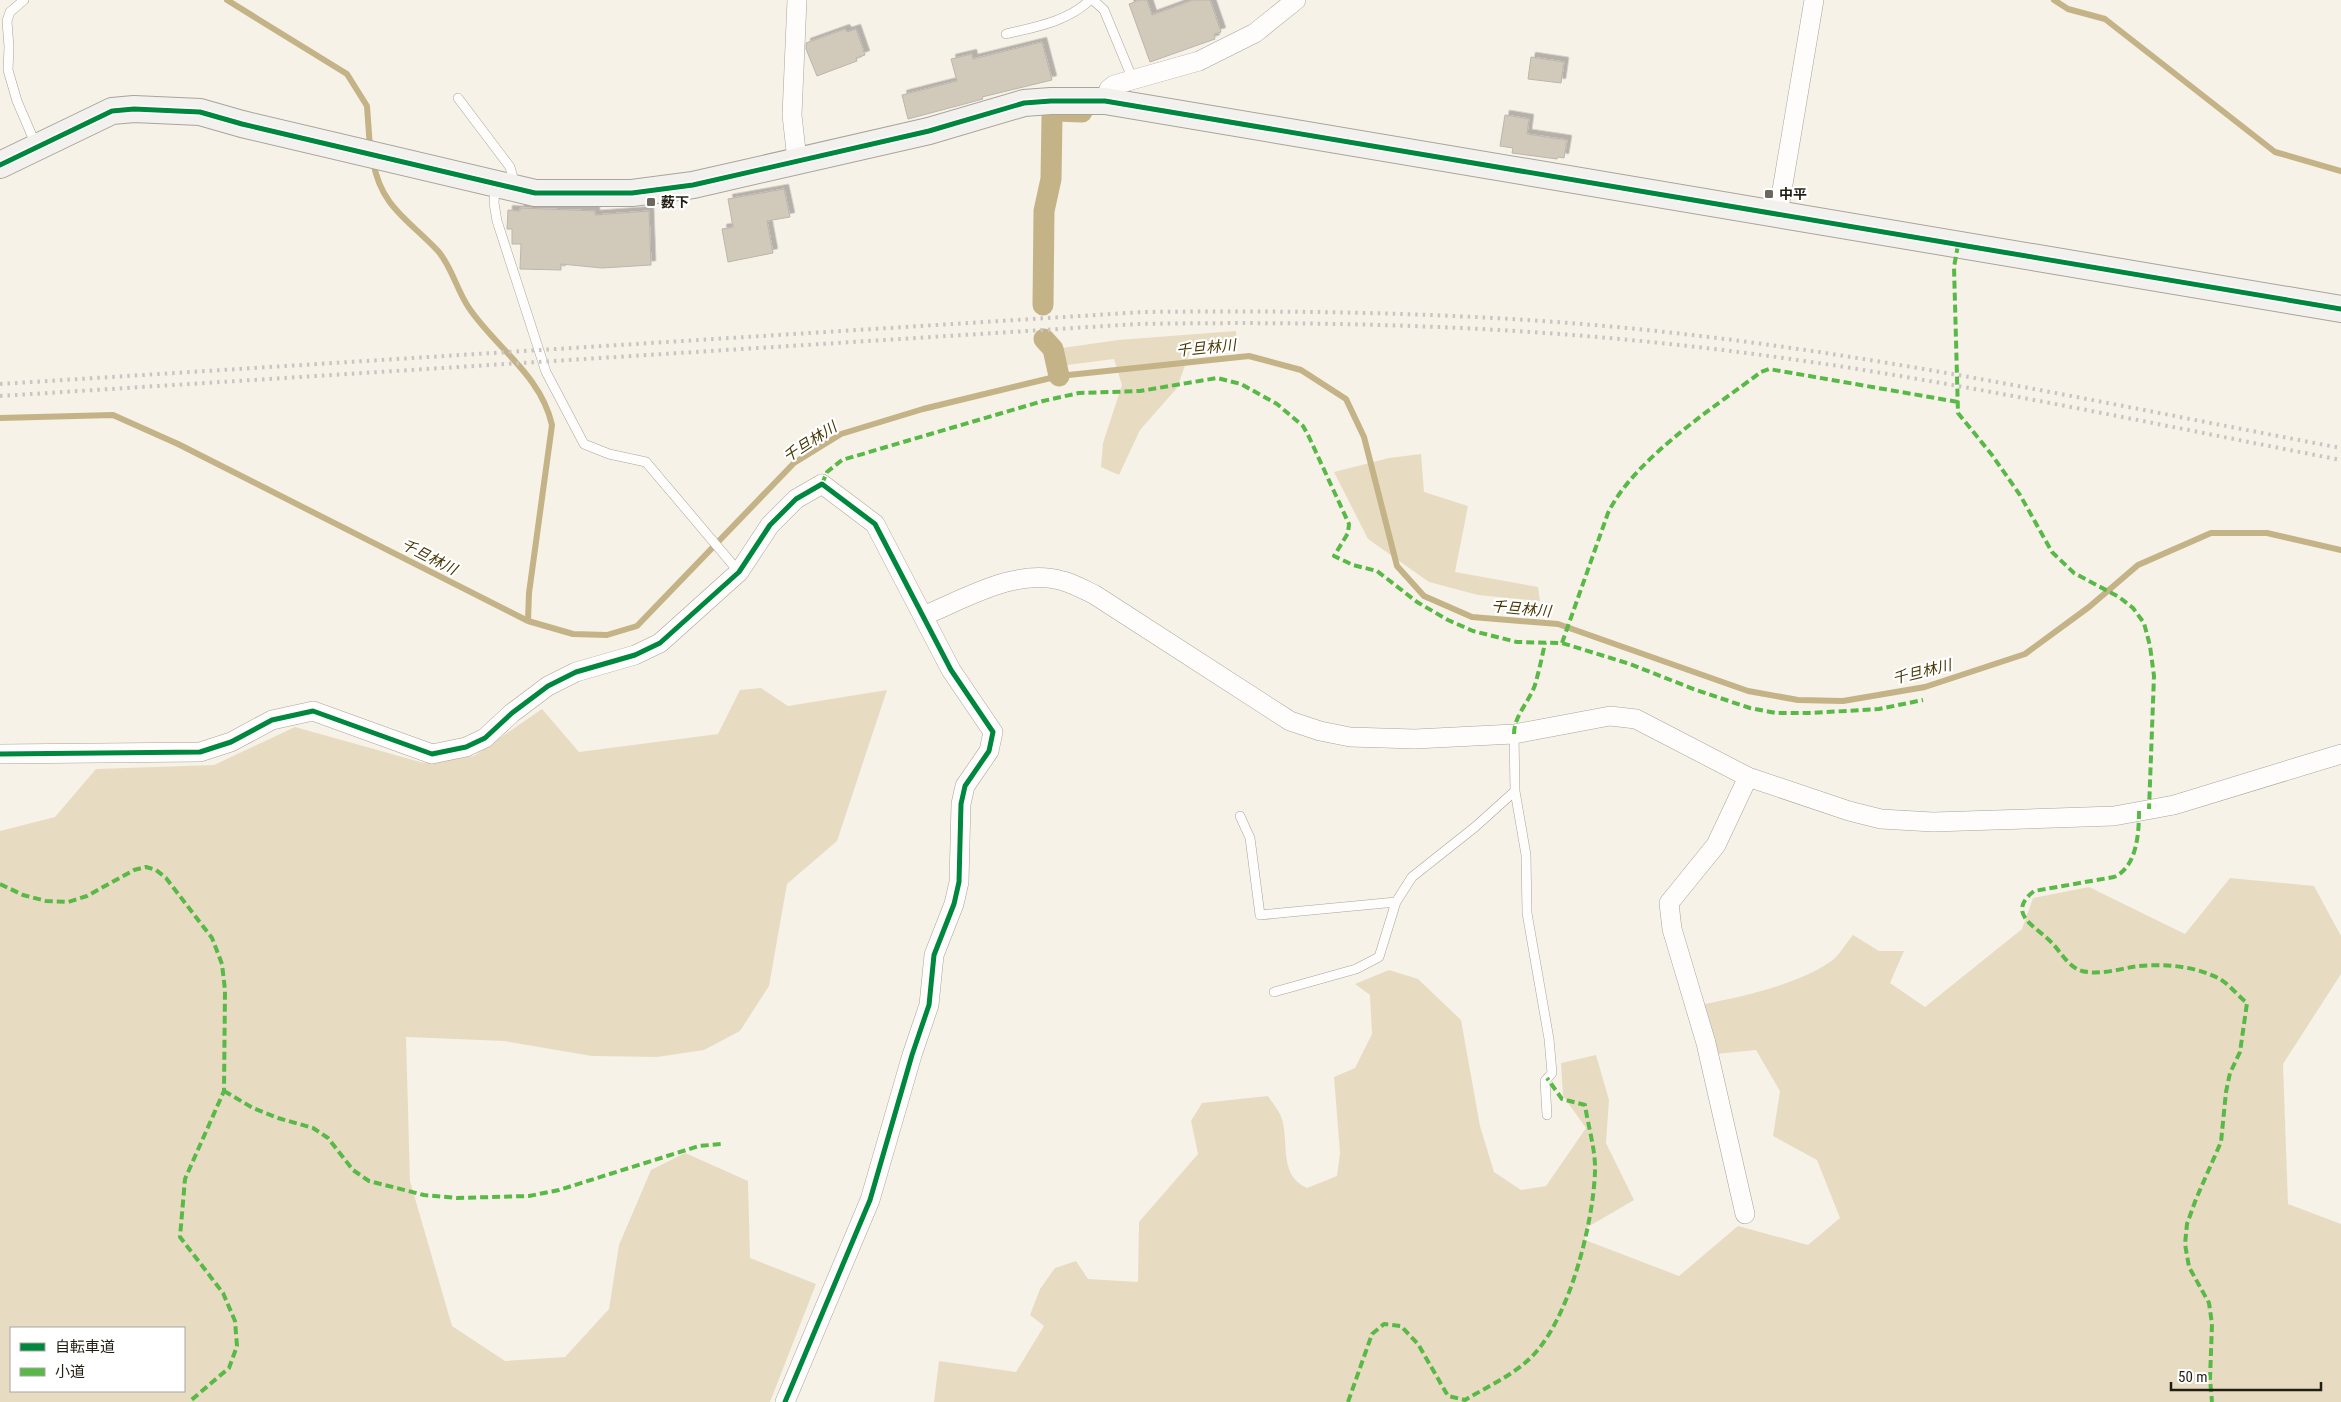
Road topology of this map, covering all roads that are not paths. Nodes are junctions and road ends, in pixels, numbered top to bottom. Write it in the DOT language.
graph roads {
  1 [pos="24,0"];
  2 [pos="798,0"];
  3 [pos="1091,0"];
  4 [pos="1296,0"];
  5 [pos="1814,0"];
  6 [pos="1006,34"];
  7 [pos="1133,80"];
  8 [pos="458,98"];
  9 [pos="1104,100"];
  10 [pos="37,147"];
  11 [pos="797,160"];
  12 [pos="0,165"];
  13 [pos="505,187"];
  14 [pos="1778,214"];
  15 [pos="2341,309"];
  16 [pos="739,572"];
  17 [pos="923,616"];
  18 [pos="1514,734"];
  19 [pos="0,754"];
  20 [pos="2341,754"];
  21 [pos="1748,777"];
  22 [pos="1515,790"];
  23 [pos="1240,816"];
  24 [pos="1396,902"];
  25 [pos="1274,992"];
  26 [pos="1546,1115"];
  27 [pos="1745,1214"];
  28 [pos="785,1402"];
  1 -- 10 [label="lane"];
  2 -- 11 [label="street"];
  3 -- 6 [label="lane"];
  3 -- 7 [label="lane"];
  4 -- 7 [label="street"];
  5 -- 14 [label="street"];
  7 -- 9 [label="street"];
  8 -- 13 [label="lane"];
  9 -- 11 [label="street"];
  9 -- 14 [label="street"];
  10 -- 12 [label="street"];
  10 -- 13 [label="street"];
  11 -- 13 [label="street"];
  13 -- 16 [label="lane"];
  14 -- 15 [label="street"];
  16 -- 17 [label="street"];
  16 -- 19 [label="street"];
  17 -- 18 [label="street"];
  17 -- 28 [label="street"];
  18 -- 21 [label="street"];
  18 -- 22 [label="lane"];
  20 -- 21 [label="street"];
  21 -- 27 [label="street"];
  22 -- 24 [label="lane"];
  22 -- 26 [label="lane"];
  23 -- 24 [label="lane"];
  24 -- 25 [label="lane"];
}
